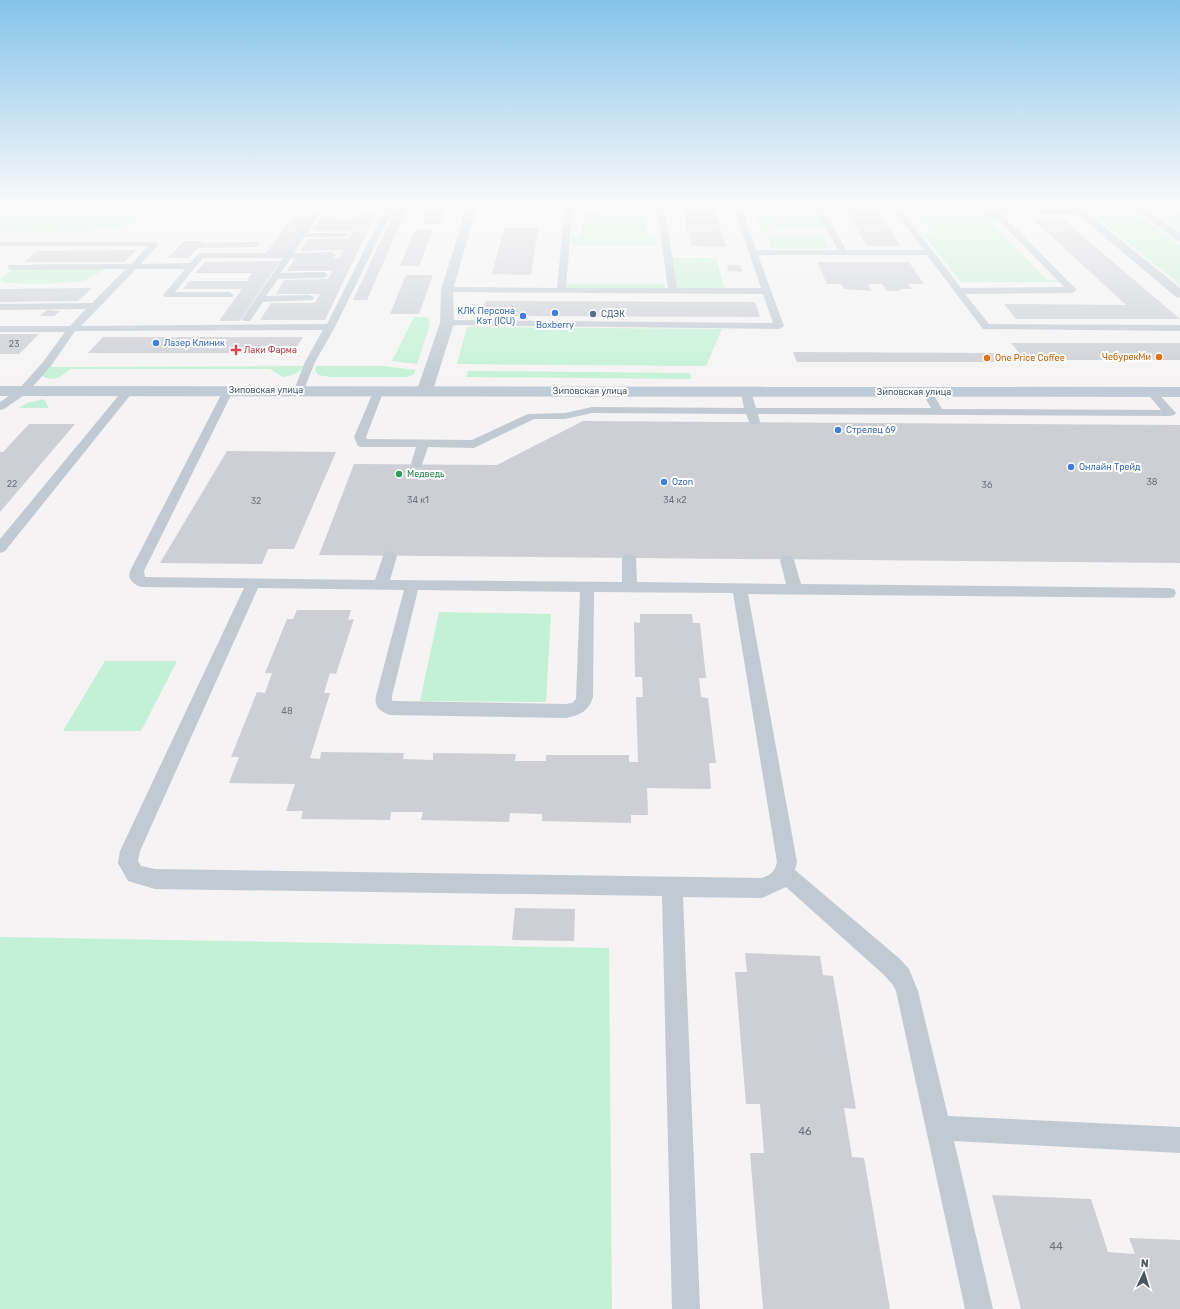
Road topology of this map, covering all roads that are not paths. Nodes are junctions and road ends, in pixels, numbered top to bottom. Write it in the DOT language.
graph roads {
  1 [pos="136,264"];
  2 [pos="283,264"];
  3 [pos="361,264"];
  4 [pos="455,264"];
  5 [pos="563,264"];
  6 [pos="669,264"];
  7 [pos="757,264"];
  8 [pos="939,264"];
  9 [pos="1046,264"];
  10 [pos="1144,264"];
  11 [pos="192,266"];
  12 [pos="12,267"];
  13 [pos="133,267"];
  14 [pos="275,276"];
  15 [pos="324,276"];
  16 [pos="447,290"];
  17 [pos="561,290"];
  18 [pos="673,291"];
  19 [pos="767,291"];
  20 [pos="960,291"];
  21 [pos="1180,294"];
  22 [pos="229,295"];
  23 [pos="309,298"];
  24 [pos="260,299"];
  25 [pos="94,306"];
  26 [pos="0,307"];
  27 [pos="248,319"];
  28 [pos="447,323"];
  29 [pos="330,327"];
  30 [pos="72,328"];
  31 [pos="1180,328"];
  32 [pos="0,329"];
  33 [pos="299,390"];
  34 [pos="379,390"];
  35 [pos="424,390"];
  36 [pos="0,391"];
  37 [pos="23,391"];
  38 [pos="128,391"];
  39 [pos="228,391"];
  40 [pos="596,391"];
  41 [pos="746,392"];
  42 [pos="927,392"];
  43 [pos="1152,392"];
  44 [pos="1180,392"];
  45 [pos="0,407"];
  46 [pos="939,413"];
  47 [pos="593,414"];
  48 [pos="752,417"];
  49 [pos="423,444"];
  50 [pos="417,464"];
  51 [pos="0,548"];
  52 [pos="390,556"];
  53 [pos="629,558"];
  54 [pos="787,560"];
  55 [pos="253,584"];
  56 [pos="381,585"];
  57 [pos="412,586"];
  58 [pos="588,587"];
  59 [pos="630,588"];
  60 [pos="740,589"];
  61 [pos="795,590"];
  62 [pos="1169,593"];
  63 [pos="785,874"];
  64 [pos="672,886"];
  65 [pos="938,1128"];
  66 [pos="1180,1140"];
  67 [pos="686,1309"];
  68 [pos="979,1309"];
  1 -- 13 [label="lane"];
  2 -- 14 [label="lane"];
  3 -- 29 [label="lane"];
  4 -- 16 [label="street"];
  5 -- 17 [label="lane"];
  6 -- 18 [label="lane"];
  7 -- 19 [label="lane"];
  8 -- 20 [label="lane"];
  9 -- 20 [label="lane"];
  10 -- 21 [label="street"];
  11 -- 13 [label="lane"];
  11 -- 22 [label="lane"];
  12 -- 13 [label="lane"];
  13 -- 25 [label="lane"];
  14 -- 15 [label="lane"];
  14 -- 24 [label="lane"];
  16 -- 17 [label="lane"];
  16 -- 28 [label="street"];
  17 -- 18 [label="lane"];
  18 -- 19 [label="lane"];
  19 -- 28 [label="lane"];
  20 -- 31 [label="lane"];
  23 -- 24 [label="lane"];
  24 -- 27 [label="lane"];
  25 -- 26 [label="lane"];
  25 -- 30 [label="lane"];
  28 -- 35 [label="street"];
  29 -- 30 [label="lane"];
  29 -- 33 [label="lane"];
  30 -- 32 [label="lane"];
  30 -- 37 [label="lane"];
  33 -- 34 [label="street, Зиповская улица"];
  33 -- 39 [label="street, Зиповская улица"];
  34 -- 35 [label="street, Зиповская улица"];
  34 -- 49 [label="lane"];
  35 -- 40 [label="street, Зиповская улица"];
  36 -- 37 [label="street, Зиповская улица"];
  37 -- 38 [label="street, Зиповская улица"];
  37 -- 45 [label="lane"];
  38 -- 39 [label="street, Зиповская улица"];
  38 -- 51 [label="lane"];
  39 -- 55 [label="lane"];
  40 -- 41 [label="street, Зиповская улица"];
  40 -- 47 [label="lane"];
  41 -- 42 [label="street, Зиповская улица"];
  41 -- 48 [label="lane"];
  42 -- 43 [label="street, Зиповская улица"];
  42 -- 46 [label="lane"];
  43 -- 44 [label="street, Зиповская улица"];
  43 -- 46 [label="lane"];
  46 -- 48 [label="lane"];
  47 -- 48 [label="lane"];
  47 -- 49 [label="lane"];
  49 -- 50 [label="lane"];
  52 -- 56 [label="lane"];
  53 -- 59 [label="lane"];
  54 -- 61 [label="lane"];
  55 -- 56 [label="lane"];
  55 -- 64 [label="lane"];
  56 -- 57 [label="lane"];
  57 -- 58 [label="lane"];
  57 -- 58 [label="lane"];
  58 -- 59 [label="lane"];
  59 -- 60 [label="lane"];
  60 -- 61 [label="lane"];
  60 -- 63 [label="lane"];
  61 -- 62 [label="lane"];
  63 -- 64 [label="lane"];
  63 -- 65 [label="lane"];
  64 -- 67 [label="lane"];
  65 -- 66 [label="lane"];
  65 -- 68 [label="lane"];
}
